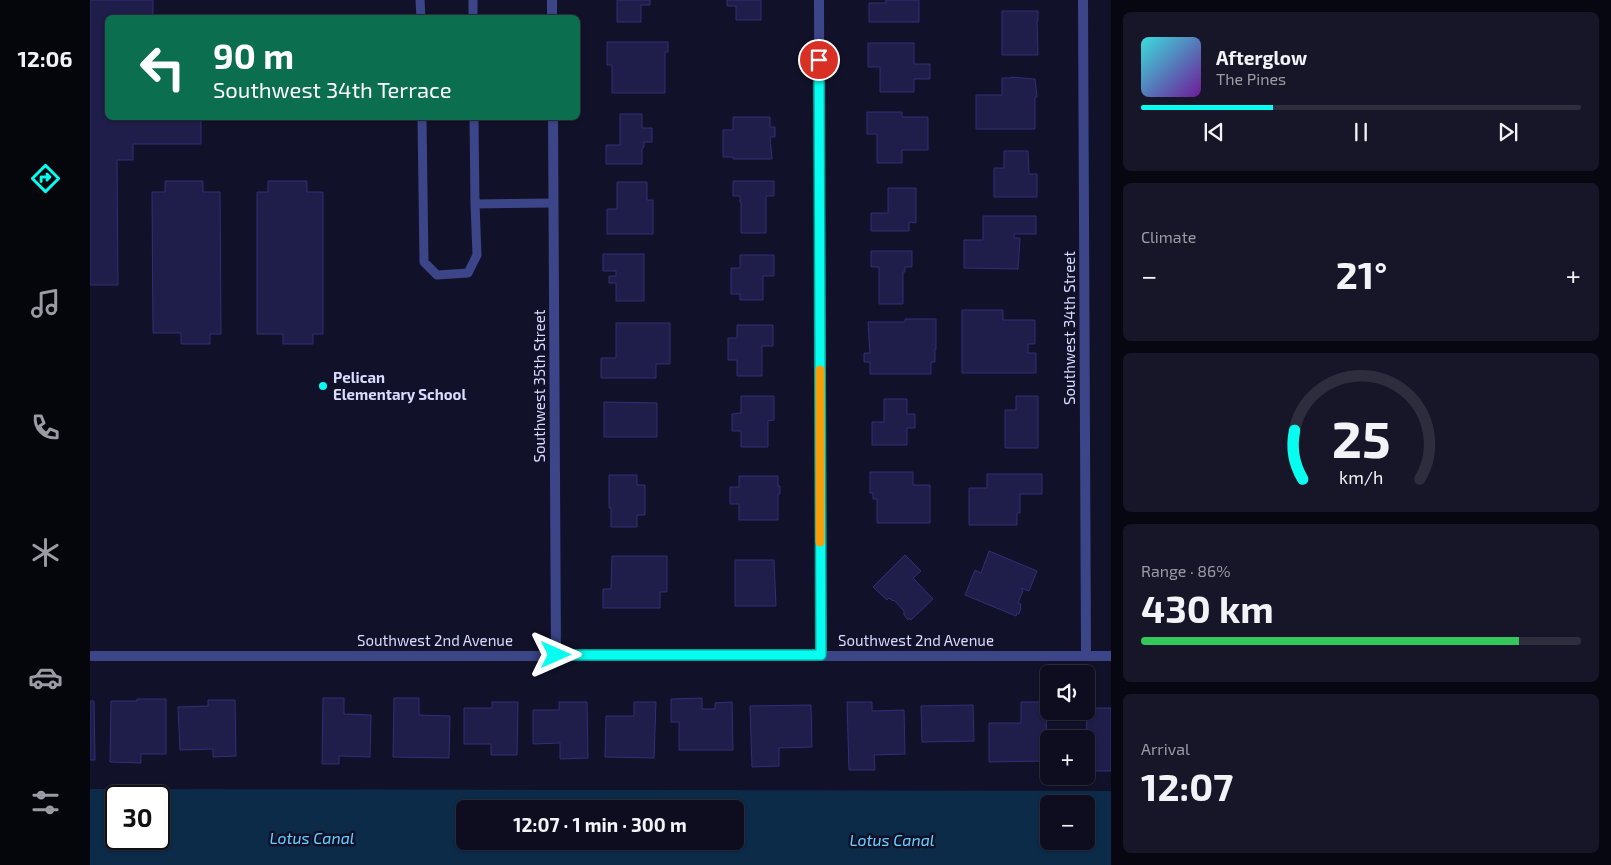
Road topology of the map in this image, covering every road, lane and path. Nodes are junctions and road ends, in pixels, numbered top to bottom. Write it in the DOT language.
graph roads {
  1 [pos="420,0"];
  2 [pos="473,0"];
  3 [pos="552,0"];
  4 [pos="819,0"];
  5 [pos="1082,0"];
  6 [pos="421,15"];
  7 [pos="473,15"];
  8 [pos="552,15"];
  9 [pos="422,120"];
  10 [pos="474,120"];
  11 [pos="553,120"];
  12 [pos="553,203"];
  13 [pos="475,204"];
  14 [pos="556,655"];
  15 [pos="821,655"];
  16 [pos="90,656"];
  17 [pos="1086,656"];
  18 [pos="1111,656"];
  1 -- 6 [label="lane"];
  2 -- 7 [label="lane"];
  3 -- 8 [label="street"];
  4 -- 15 [label="street"];
  5 -- 17 [label="street, Southwest 34th Street"];
  9 -- 13 [label="lane"];
  10 -- 13 [label="lane"];
  11 -- 12 [label="street, Southwest 35th Street"];
  12 -- 13 [label="lane"];
  12 -- 14 [label="street, Southwest 35th Street"];
  14 -- 15 [label="street, Southwest 2nd Avenue"];
  14 -- 16 [label="street, Southwest 2nd Avenue"];
  15 -- 17 [label="street, Southwest 2nd Avenue"];
  17 -- 18 [label="street, Southwest 2nd Avenue"];
}
